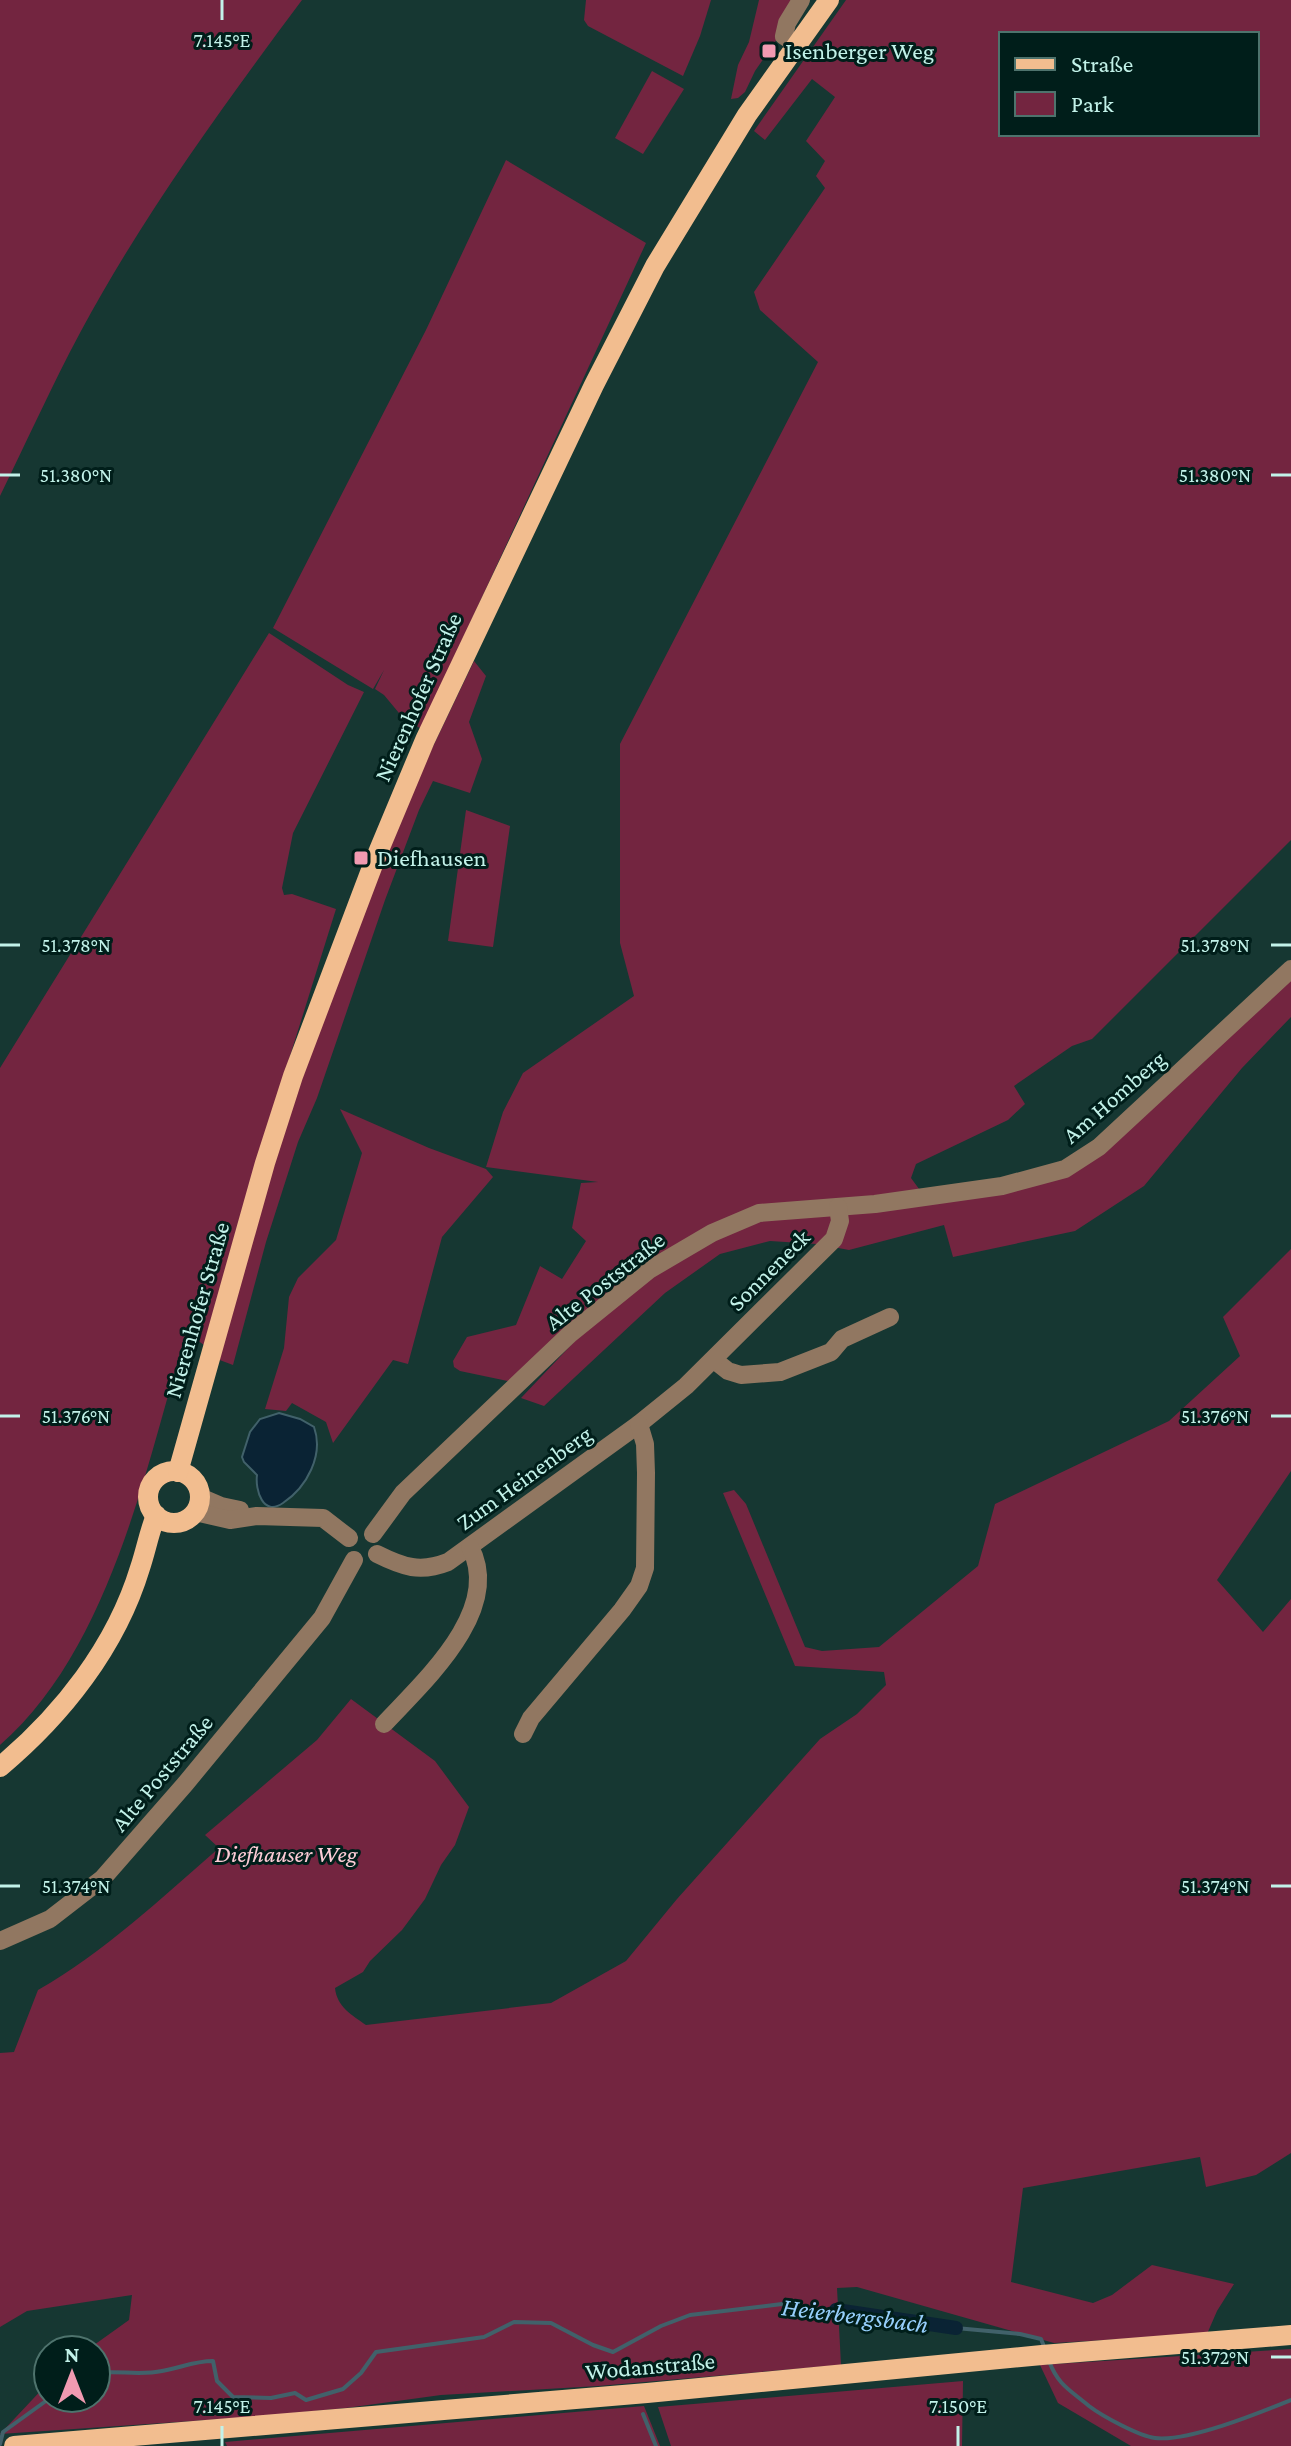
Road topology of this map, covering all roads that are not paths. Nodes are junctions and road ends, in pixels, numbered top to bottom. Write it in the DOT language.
graph roads {
  1 [pos="801,0"];
  2 [pos="829,0"];
  3 [pos="796,44"];
  4 [pos="1291,969"];
  5 [pos="934,1197"];
  6 [pos="838,1207"];
  7 [pos="890,1317"];
  8 [pos="714,1360"];
  9 [pos="686,1386"];
  10 [pos="639,1424"];
  11 [pos="178,1472"];
  12 [pos="198,1504"];
  13 [pos="156,1515"];
  14 [pos="177,1523"];
  15 [pos="373,1534"];
  16 [pos="349,1538"];
  17 [pos="470,1547"];
  18 [pos="377,1554"];
  19 [pos="354,1560"];
  20 [pos="141,1567"];
  21 [pos="384,1724"];
  22 [pos="523,1734"];
  23 [pos="0,1767"];
  24 [pos="0,1941"];
  25 [pos="1291,2335"];
  26 [pos="14,2446"];
  1 -- 3 [label="street"];
  2 -- 3 [label="main road, Nierenhofer Straße"];
  3 -- 11 [label="main road, Nierenhofer Straße"];
  4 -- 5 [label="street, Am Homberg"];
  5 -- 6 [label="street, Alte Poststraße"];
  6 -- 8 [label="street, Sonneneck"];
  6 -- 15 [label="street, Alte Poststraße"];
  7 -- 8 [label="street"];
  8 -- 9 [label="street, Sonneneck"];
  9 -- 10 [label="street, Zum Heinenberg"];
  10 -- 17 [label="street, Zum Heinenberg"];
  10 -- 22 [label="street"];
  11 -- 12 [label="main road"];
  11 -- 13 [label="main road"];
  12 -- 14 [label="main road"];
  12 -- 16 [label="street"];
  13 -- 14 [label="main road"];
  13 -- 20 [label="main road"];
  14 -- 20 [label="main road"];
  15 -- 16 [label="street"];
  15 -- 18 [label="street"];
  16 -- 19 [label="street"];
  17 -- 18 [label="street, Zum Heinenberg"];
  17 -- 21 [label="street"];
  18 -- 19 [label="street"];
  19 -- 24 [label="street, Alte Poststraße"];
  20 -- 23 [label="main road"];
  25 -- 26 [label="main road, Wodanstraße"];
}
